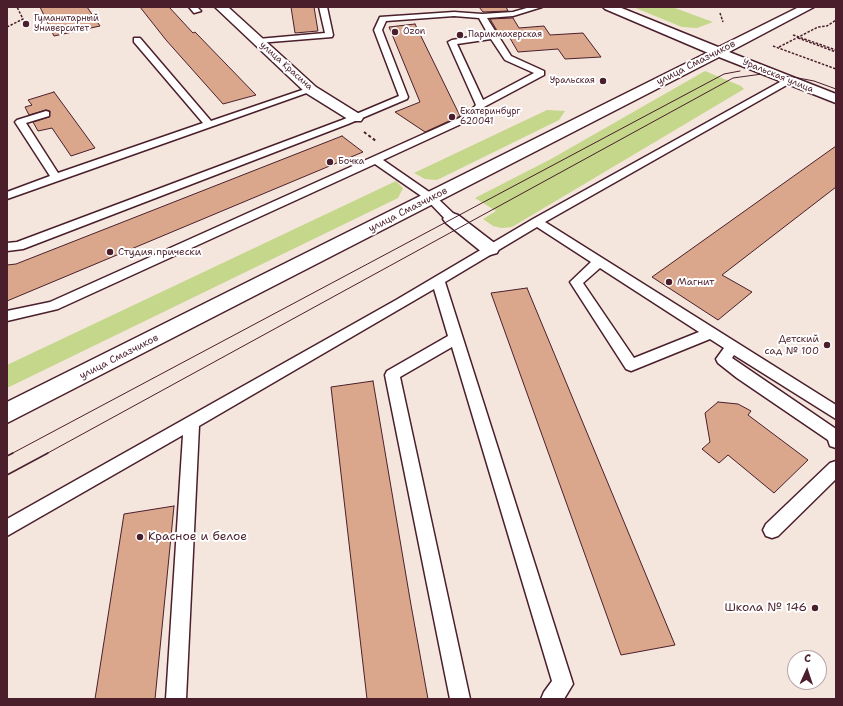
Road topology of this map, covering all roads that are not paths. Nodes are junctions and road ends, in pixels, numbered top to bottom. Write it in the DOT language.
graph roads {
  1 [pos="221,7"];
  2 [pos="323,7"];
  3 [pos="538,7"];
  4 [pos="608,7"];
  5 [pos="808,7"];
  6 [pos="452,10"];
  7 [pos="482,16"];
  8 [pos="493,36"];
  9 [pos="137,40"];
  10 [pos="258,41"];
  11 [pos="718,52"];
  12 [pos="789,80"];
  13 [pos="311,90"];
  14 [pos="836,100"];
  15 [pos="482,105"];
  16 [pos="46,114"];
  17 [pos="356,118"];
  18 [pos="209,124"];
  19 [pos="376,160"];
  20 [pos="56,177"];
  21 [pos="7,196"];
  22 [pos="431,198"];
  23 [pos="452,220"];
  24 [pos="537,222"];
  25 [pos="7,247"];
  26 [pos="490,249"];
  27 [pos="599,262"];
  28 [pos="438,280"];
  29 [pos="7,316"];
  30 [pos="711,333"];
  31 [pos="456,338"];
  32 [pos="733,347"];
  33 [pos="836,413"];
  34 [pos="7,414"];
  35 [pos="192,420"];
  36 [pos="836,441"];
  37 [pos="836,468"];
  38 [pos="7,528"];
  39 [pos="772,530"];
  40 [pos="176,699"];
  41 [pos="460,699"];
  42 [pos="551,699"];
  1 -- 10 [label="main road, улица Красина"];
  2 -- 10 [label="lane"];
  3 -- 7 [label="lane"];
  4 -- 11 [label="main road, Уральская улица"];
  5 -- 11 [label="main road, улица Смазчиков"];
  6 -- 7 [label="lane"];
  6 -- 17 [label="lane"];
  7 -- 8 [label="lane"];
  8 -- 15 [label="lane"];
  8 -- 15 [label="lane"];
  9 -- 18 [label="lane"];
  10 -- 13 [label="main road, улица Красина"];
  11 -- 12 [label="main road, Уральская улица"];
  11 -- 22 [label="main road, улица Смазчиков"];
  12 -- 14 [label="main road, Уральская улица"];
  12 -- 24 [label="lane"];
  13 -- 17 [label="main road, улица Красина"];
  13 -- 18 [label="lane"];
  15 -- 19 [label="lane"];
  16 -- 20 [label="lane"];
  17 -- 25 [label="lane"];
  18 -- 20 [label="lane"];
  19 -- 22 [label="lane"];
  19 -- 29 [label="lane"];
  20 -- 21 [label="lane"];
  22 -- 23 [label="lane"];
  22 -- 34 [label="main road, улица Смазчиков"];
  23 -- 26 [label="main road"];
  24 -- 26 [label="lane"];
  24 -- 27 [label="lane"];
  26 -- 28 [label="lane"];
  27 -- 30 [label="lane"];
  27 -- 30 [label="lane"];
  28 -- 31 [label="lane"];
  28 -- 35 [label="lane"];
  30 -- 32 [label="lane"];
  31 -- 41 [label="lane"];
  31 -- 42 [label="lane"];
  32 -- 33 [label="lane"];
  32 -- 36 [label="lane"];
  35 -- 38 [label="lane"];
  35 -- 40 [label="lane"];
  37 -- 39 [label="lane"];
}
